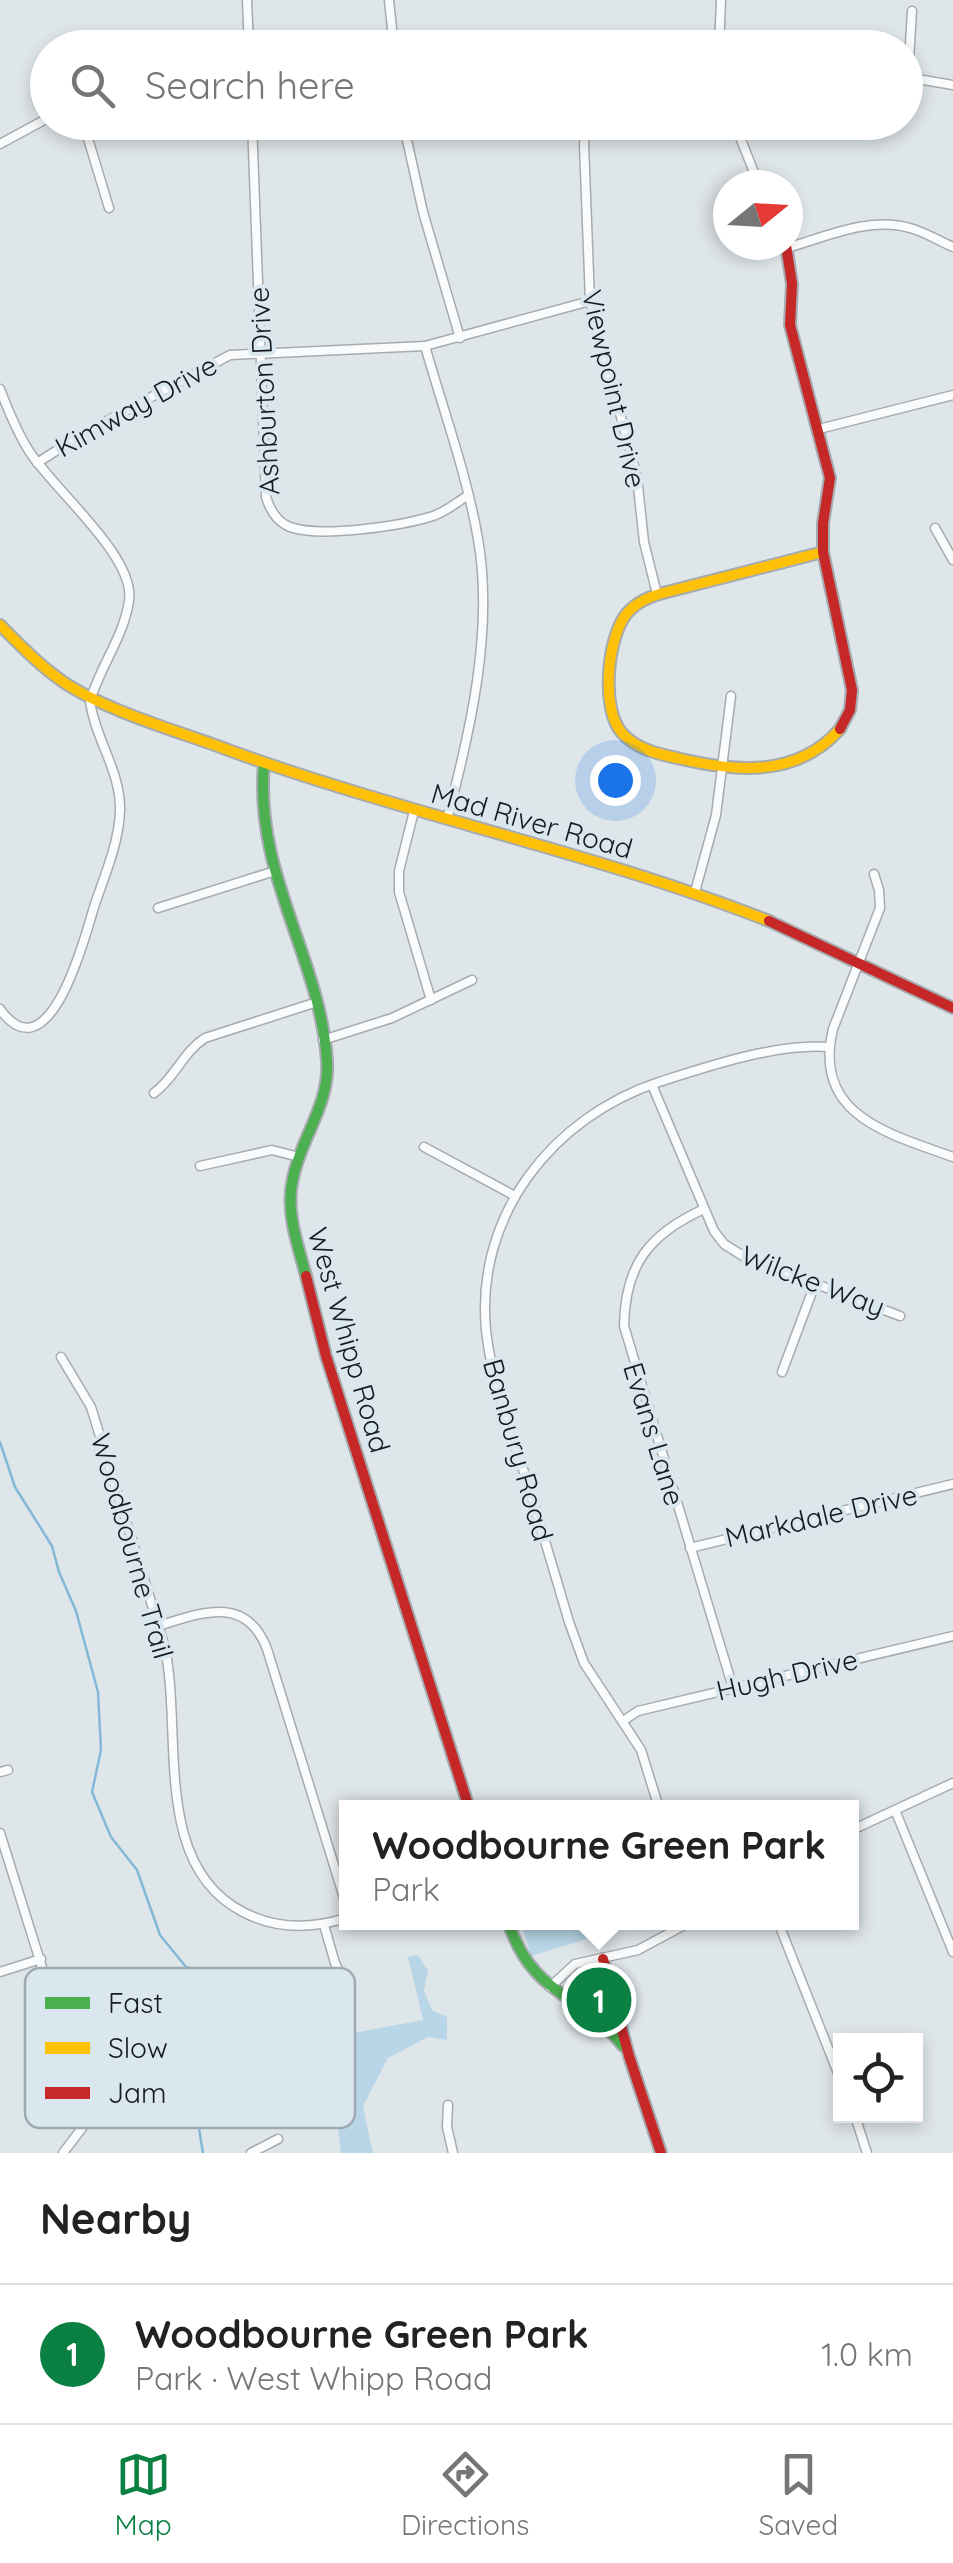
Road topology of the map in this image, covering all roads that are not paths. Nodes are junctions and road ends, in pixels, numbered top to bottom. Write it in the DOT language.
graph roads {
  1 [pos="247,0"];
  2 [pos="389,0"];
  3 [pos="721,0"];
  4 [pos="912,10"];
  5 [pos="248,30"];
  6 [pos="392,30"];
  7 [pos="720,30"];
  8 [pos="911,30"];
  9 [pos="923,79"];
  10 [pos="953,84"];
  11 [pos="30,128"];
  12 [pos="88,140"];
  13 [pos="253,140"];
  14 [pos="407,140"];
  15 [pos="585,140"];
  16 [pos="741,140"];
  17 [pos="0,144"];
  18 [pos="753,170"];
  19 [pos="108,208"];
  20 [pos="803,243"];
  21 [pos="953,247"];
  22 [pos="788,260"];
  23 [pos="590,301"];
  24 [pos="460,338"];
  25 [pos="425,346"];
  26 [pos="260,352"];
  27 [pos="0,389"];
  28 [pos="953,395"];
  29 [pos="819,429"];
  30 [pos="37,462"];
  31 [pos="467,496"];
  32 [pos="935,528"];
  33 [pos="823,552"];
  34 [pos="953,560"];
  35 [pos="658,594"];
  36 [pos="0,625"];
  37 [pos="91,696"];
  38 [pos="731,696"];
  39 [pos="264,763"];
  40 [pos="723,769"];
  41 [pos="414,811"];
  42 [pos="447,819"];
  43 [pos="275,872"];
  44 [pos="874,874"];
  45 [pos="695,892"];
  46 [pos="158,908"];
  47 [pos="858,963"];
  48 [pos="472,980"];
  49 [pos="432,1000"];
  50 [pos="314,1003"];
  51 [pos="953,1008"];
  52 [pos="0,1009"];
  53 [pos="324,1040"];
  54 [pos="829,1047"];
  55 [pos="652,1084"];
  56 [pos="154,1093"];
  57 [pos="424,1147"];
  58 [pos="299,1157"];
  59 [pos="953,1157"];
  60 [pos="200,1166"];
  61 [pos="514,1196"];
  62 [pos="704,1209"];
  63 [pos="815,1284"];
  64 [pos="900,1316"];
  65 [pos="62,1357"];
  66 [pos="782,1372"];
  67 [pos="953,1484"];
  68 [pos="690,1548"];
  69 [pos="158,1626"];
  70 [pos="953,1636"];
  71 [pos="732,1688"];
  72 [pos="623,1720"];
  73 [pos="953,1783"];
  74 [pos="466,1800"];
  75 [pos="657,1800"];
  76 [pos="895,1810"];
  77 [pos="859,1827"];
  78 [pos="0,1833"];
  79 [pos="339,1881"];
  80 [pos="339,1920"];
  81 [pos="324,1924"];
  82 [pos="511,1930"];
  83 [pos="669,1930"];
  84 [pos="781,1930"];
  85 [pos="953,1952"];
  86 [pos="41,1959"];
  87 [pos="603,1959"];
  88 [pos="44,1968"];
  89 [pos="337,1968"];
  90 [pos="0,1972"];
  91 [pos="550,1987"];
  92 [pos="628,2056"];
  93 [pos="833,2060"];
  94 [pos="448,2106"];
  95 [pos="856,2123"];
  96 [pos="82,2128"];
  97 [pos="278,2139"];
  98 [pos="63,2153"];
  99 [pos="252,2153"];
  100 [pos="453,2153"];
  101 [pos="661,2153"];
  102 [pos="867,2153"];
  1 -- 5 [label="street"];
  2 -- 6 [label="street"];
  3 -- 7 [label="street"];
  4 -- 8 [label="street"];
  9 -- 10 [label="street"];
  11 -- 17 [label="street"];
  12 -- 19 [label="street"];
  13 -- 26 [label="street, Ashburton Drive"];
  14 -- 24 [label="street"];
  15 -- 23 [label="street, Viewpoint Drive"];
  16 -- 18 [label="street"];
  20 -- 21 [label="street"];
  22 -- 29 [label="street"];
  23 -- 24 [label="street, Kimway Drive"];
  23 -- 35 [label="street, Viewpoint Drive"];
  24 -- 25 [label="street, Kimway Drive"];
  25 -- 26 [label="street, Kimway Drive"];
  25 -- 31 [label="street"];
  26 -- 30 [label="street, Kimway Drive"];
  26 -- 31 [label="street, Ashburton Drive"];
  27 -- 30 [label="street"];
  28 -- 29 [label="street"];
  29 -- 33 [label="street"];
  30 -- 37 [label="street"];
  31 -- 42 [label="street"];
  32 -- 34 [label="street"];
  33 -- 35 [label="street"];
  33 -- 40 [label="street"];
  35 -- 40 [label="street"];
  36 -- 37 [label="street, Mad River Road"];
  37 -- 39 [label="street, Mad River Road"];
  37 -- 52 [label="street"];
  38 -- 40 [label="street"];
  39 -- 41 [label="street, Mad River Road"];
  39 -- 43 [label="street, West Whipp Road"];
  40 -- 45 [label="street"];
  41 -- 42 [label="street, Mad River Road"];
  41 -- 49 [label="street"];
  42 -- 45 [label="street, Mad River Road"];
  43 -- 46 [label="street"];
  43 -- 50 [label="street, West Whipp Road"];
  44 -- 47 [label="street"];
  45 -- 47 [label="street, Mad River Road"];
  47 -- 51 [label="street, Mad River Road"];
  47 -- 54 [label="street"];
  48 -- 49 [label="street"];
  49 -- 53 [label="street"];
  50 -- 53 [label="street, West Whipp Road"];
  50 -- 56 [label="street"];
  53 -- 58 [label="street, West Whipp Road"];
  54 -- 55 [label="street, Banbury Road"];
  54 -- 59 [label="street"];
  55 -- 61 [label="street, Banbury Road"];
  55 -- 62 [label="street, Wilcke Way"];
  57 -- 61 [label="street"];
  58 -- 60 [label="street"];
  58 -- 74 [label="street, West Whipp Road"];
  61 -- 72 [label="street, Banbury Road"];
  62 -- 63 [label="street, Wilcke Way"];
  62 -- 68 [label="street, Evans Lane"];
  63 -- 64 [label="street, Wilcke Way"];
  63 -- 66 [label="street"];
  65 -- 69 [label="street, Woodbourne Trail"];
  67 -- 68 [label="street, Markdale Drive"];
  68 -- 71 [label="street, Evans Lane"];
  69 -- 79 [label="street"];
  69 -- 81 [label="street, Woodbourne Trail"];
  70 -- 71 [label="street, Hugh Drive"];
  71 -- 72 [label="street, Hugh Drive"];
  72 -- 75 [label="street, Banbury Road"];
  73 -- 76 [label="street"];
  76 -- 77 [label="street"];
  76 -- 85 [label="street"];
  78 -- 86 [label="street"];
  80 -- 81 [label="street, Woodbourne Trail"];
  81 -- 89 [label="street"];
  82 -- 91 [label="street"];
  83 -- 87 [label="street"];
  84 -- 93 [label="street"];
  86 -- 88 [label="street"];
  86 -- 90 [label="street"];
  87 -- 91 [label="street"];
  87 -- 92 [label="street"];
  91 -- 92 [label="street"];
  92 -- 101 [label="street"];
  94 -- 100 [label="street"];
  95 -- 102 [label="street"];
  96 -- 98 [label="street"];
  97 -- 99 [label="street"];
}
